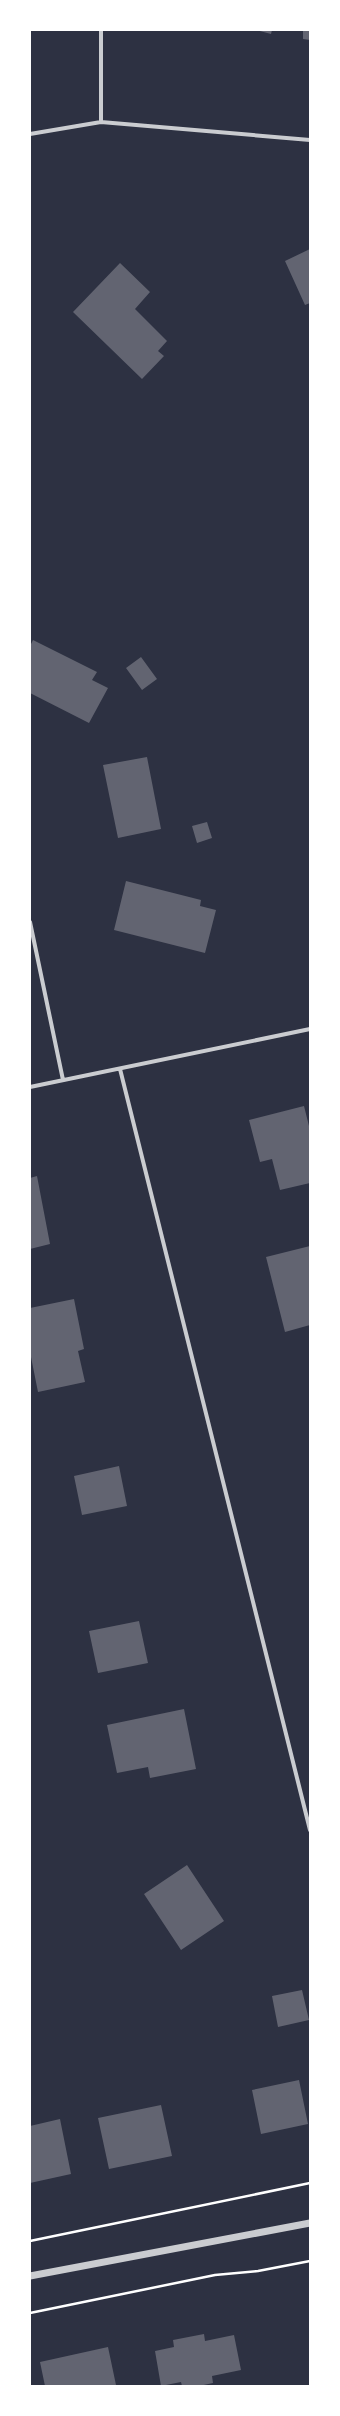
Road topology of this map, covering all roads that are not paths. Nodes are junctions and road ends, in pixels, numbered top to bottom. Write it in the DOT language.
graph roads {
  1 [pos="101,30"];
  2 [pos="101,122"];
  3 [pos="30,134"];
  4 [pos="310,140"];
  5 [pos="30,922"];
  6 [pos="310,1029"];
  7 [pos="120,1069"];
  8 [pos="63,1080"];
  9 [pos="30,1087"];
  10 [pos="310,1830"];
  11 [pos="310,2223"];
  12 [pos="30,2276"];
  1 -- 2 [label="street"];
  2 -- 3 [label="street"];
  2 -- 4 [label="street"];
  5 -- 8 [label="street"];
  6 -- 7 [label="street"];
  7 -- 8 [label="street"];
  7 -- 10 [label="street"];
  8 -- 9 [label="street"];
  11 -- 12 [label="street"];
}
